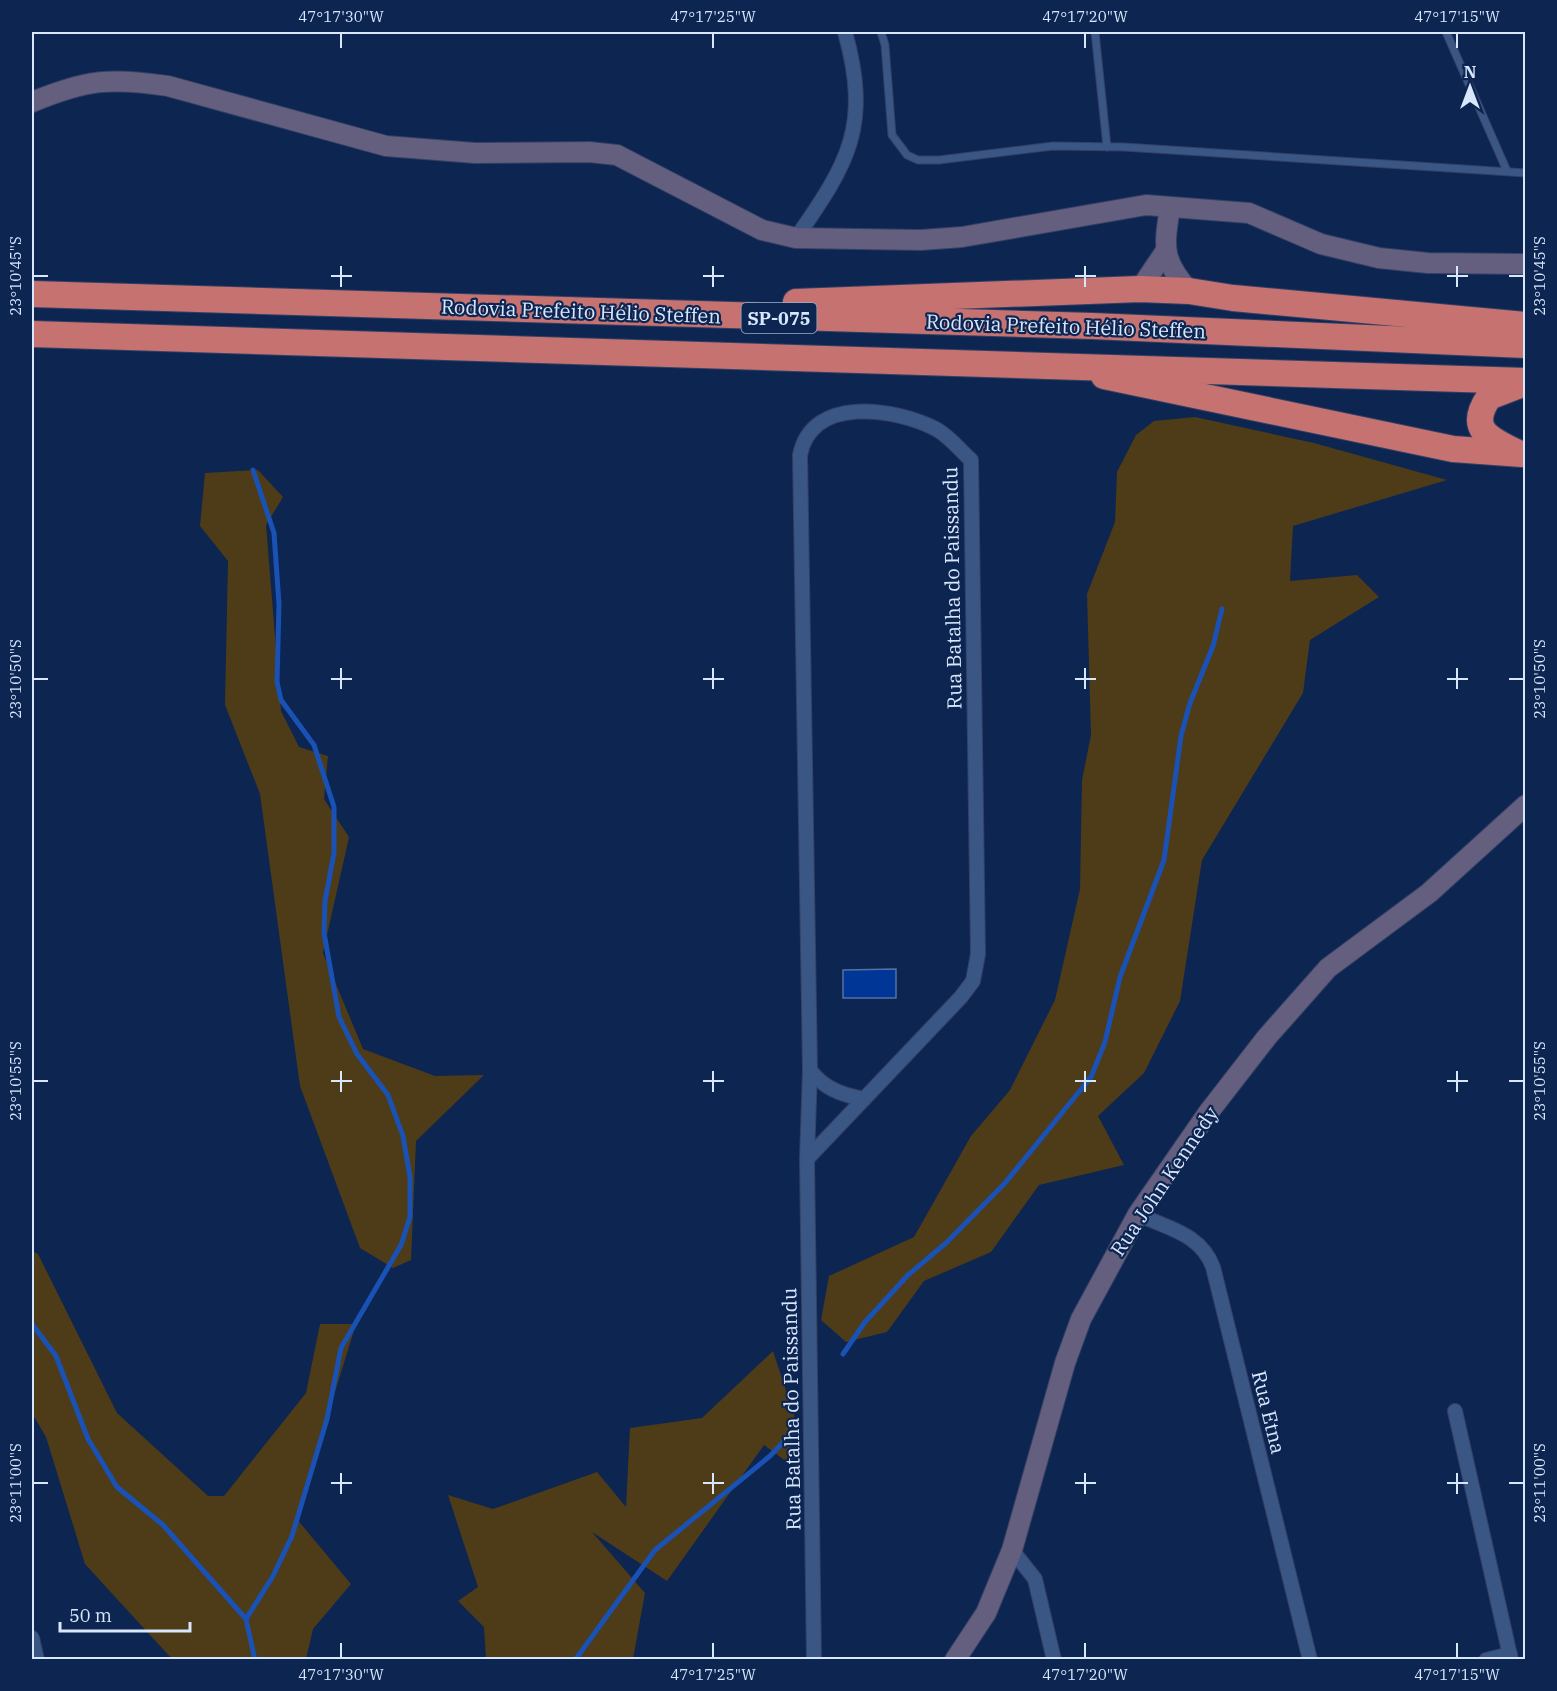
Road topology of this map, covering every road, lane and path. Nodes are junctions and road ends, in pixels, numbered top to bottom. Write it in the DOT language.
graph roads {
  1 [pos="845,32"];
  2 [pos="881,32"];
  3 [pos="1095,32"];
  4 [pos="1446,32"];
  5 [pos="32,102"];
  6 [pos="1107,147"];
  7 [pos="1507,171"];
  8 [pos="1526,173"];
  9 [pos="1170,207"];
  10 [pos="796,238"];
  11 [pos="1165,252"];
  12 [pos="1526,264"];
  13 [pos="1140,289"];
  14 [pos="1189,291"];
  15 [pos="32,294"];
  16 [pos="510,309"];
  17 [pos="1526,325"];
  18 [pos="32,334"];
  19 [pos="1526,345"];
  20 [pos="1060,364"];
  21 [pos="1526,382"];
  22 [pos="1524,454"];
  23 [pos="1526,805"];
  24 [pos="810,1070"];
  25 [pos="864,1100"];
  26 [pos="807,1159"];
  27 [pos="1138,1214"];
  28 [pos="1455,1411"];
  29 [pos="1012,1550"];
  30 [pos="32,1638"];
  31 [pos="1511,1657"];
  32 [pos="37,1659"];
  33 [pos="814,1659"];
  34 [pos="955,1659"];
  35 [pos="1054,1659"];
  36 [pos="1310,1659"];
  37 [pos="1486,1659"];
  1 -- 10 [label="street"];
  2 -- 6 [label="lane"];
  3 -- 6 [label="lane"];
  4 -- 7 [label="lane"];
  5 -- 10 [label="street"];
  6 -- 7 [label="lane"];
  7 -- 8 [label="lane"];
  9 -- 10 [label="street"];
  9 -- 11 [label="street"];
  9 -- 12 [label="street"];
  11 -- 13 [label="street"];
  11 -- 14 [label="street"];
  13 -- 14 [label="highway"];
  13 -- 16 [label="highway"];
  14 -- 17 [label="highway"];
  15 -- 16 [label="highway, Rodovia Prefeito Hélio Steffen / SP-075"];
  16 -- 19 [label="highway, Rodovia Prefeito Hélio Steffen / SP-075"];
  18 -- 20 [label="highway, Rodovia Prefeito Hélio Steffen / SP-075"];
  20 -- 21 [label="highway, Rodovia Prefeito Hélio Steffen / SP-075"];
  20 -- 22 [label="highway"];
  21 -- 22 [label="highway"];
  23 -- 27 [label="street, Rua John Kennedy"];
  24 -- 25 [label="street"];
  24 -- 25 [label="street, Rua Batalha do Paissandu"];
  24 -- 26 [label="street, Rua Batalha do Paissandu"];
  25 -- 26 [label="street, Rua Batalha do Paissandu"];
  26 -- 33 [label="street, Rua Batalha do Paissandu"];
  27 -- 29 [label="street, Rua John Kennedy"];
  27 -- 36 [label="street, Rua Etna"];
  28 -- 31 [label="street"];
  29 -- 34 [label="street, Rua John Kennedy"];
  29 -- 35 [label="street"];
  30 -- 32 [label="street"];
  31 -- 37 [label="street"];
}
